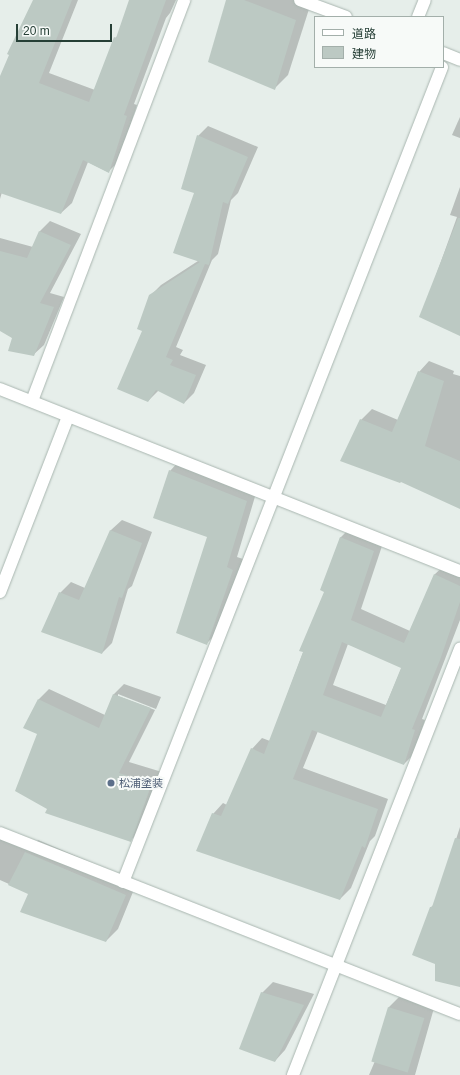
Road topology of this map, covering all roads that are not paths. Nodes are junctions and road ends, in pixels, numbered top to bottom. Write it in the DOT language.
graph roads {
  1 [pos="184,0"];
  2 [pos="300,0"];
  3 [pos="425,0"];
  4 [pos="343,16"];
  5 [pos="418,16"];
  6 [pos="444,60"];
  7 [pos="460,60"];
  8 [pos="441,68"];
  9 [pos="0,389"];
  10 [pos="32,401"];
  11 [pos="68,417"];
  12 [pos="274,498"];
  13 [pos="460,571"];
  14 [pos="0,592"];
  15 [pos="460,649"];
  16 [pos="0,833"];
  17 [pos="123,882"];
  18 [pos="336,965"];
  19 [pos="460,1014"];
  20 [pos="293,1075"];
  1 -- 10 [label="street"];
  2 -- 4 [label="street"];
  3 -- 5 [label="street"];
  6 -- 7 [label="street"];
  8 -- 12 [label="street"];
  9 -- 10 [label="street"];
  10 -- 11 [label="street"];
  11 -- 12 [label="street"];
  11 -- 14 [label="street"];
  12 -- 13 [label="street"];
  12 -- 17 [label="street"];
  15 -- 18 [label="street"];
  16 -- 17 [label="street"];
  17 -- 18 [label="street"];
  18 -- 19 [label="street"];
  18 -- 20 [label="street"];
}
